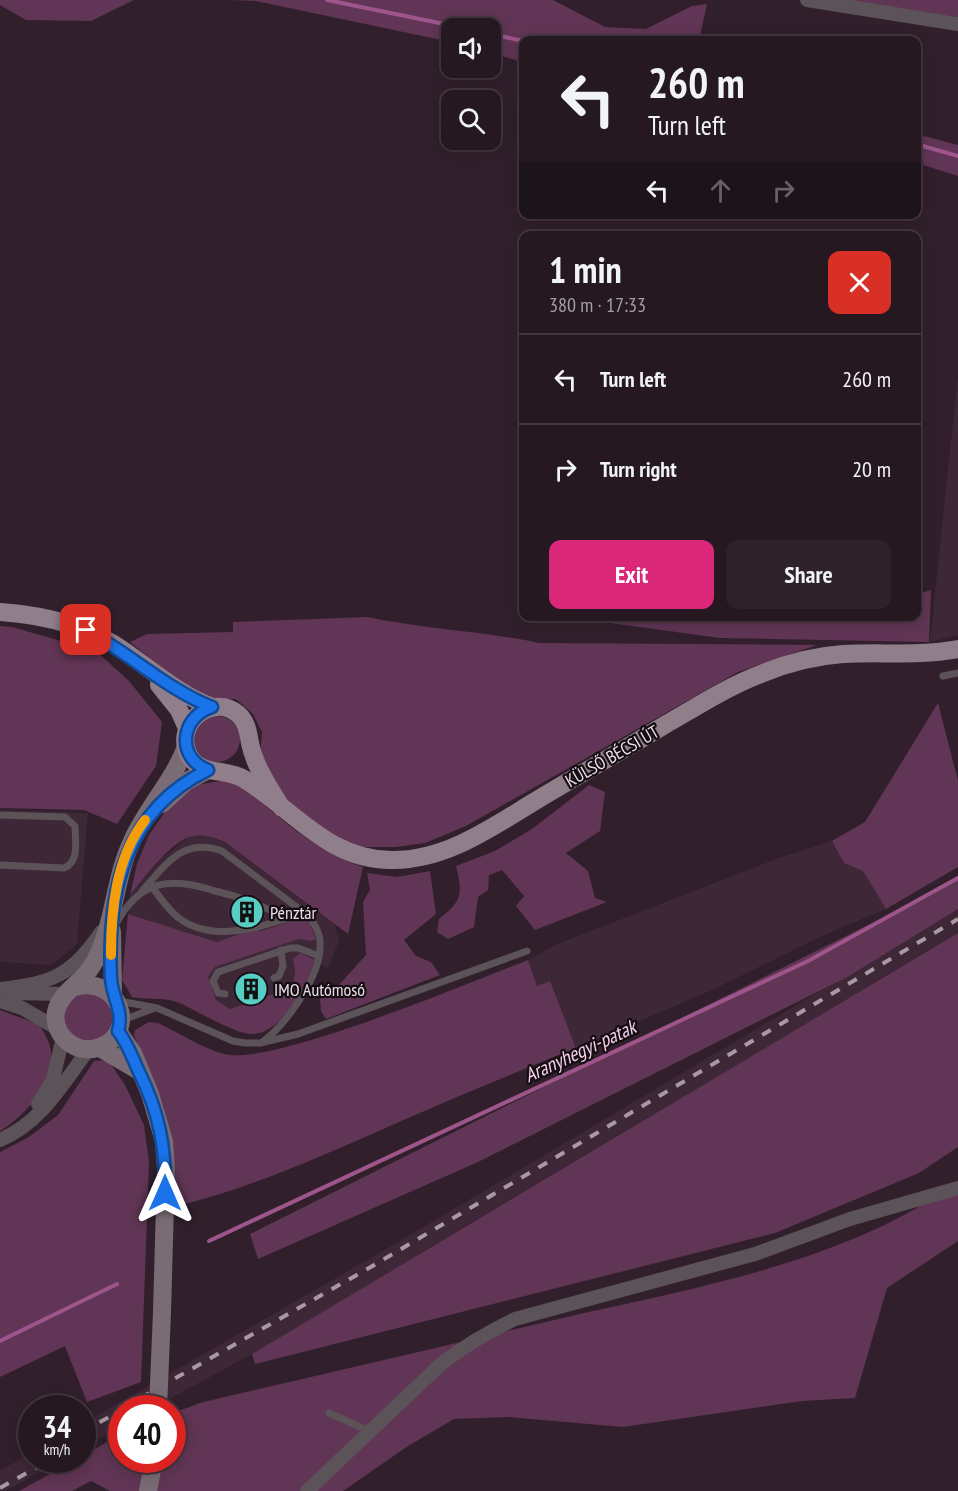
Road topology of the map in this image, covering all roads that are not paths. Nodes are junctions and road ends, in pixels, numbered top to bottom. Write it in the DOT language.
graph roads {
  1 [pos="807,0"];
  2 [pos="958,24"];
  3 [pos="0,612"];
  4 [pos="958,649"];
  5 [pos="138,662"];
  6 [pos="958,673"];
  7 [pos="943,676"];
  8 [pos="212,707"];
  9 [pos="187,728"];
  10 [pos="250,741"];
  11 [pos="186,747"];
  12 [pos="216,771"];
  13 [pos="282,808"];
  14 [pos="0,815"];
  15 [pos="143,821"];
  16 [pos="0,865"];
  17 [pos="152,887"];
  18 [pos="142,891"];
  19 [pos="247,901"];
  20 [pos="255,904"];
  21 [pos="297,915"];
  22 [pos="310,917"];
  23 [pos="112,924"];
  24 [pos="281,950"];
  25 [pos="527,951"];
  26 [pos="319,956"];
  27 [pos="274,978"];
  28 [pos="0,990"];
  29 [pos="70,991"];
  30 [pos="225,994"];
  31 [pos="115,998"];
  32 [pos="0,1001"];
  33 [pos="157,1008"];
  34 [pos="119,1026"];
  35 [pos="60,1033"];
  36 [pos="260,1043"];
  37 [pos="95,1048"];
  38 [pos="139,1071"];
  39 [pos="0,1139"];
  40 [pos="958,1188"];
  41 [pos="159,1395"];
  42 [pos="329,1413"];
  43 [pos="369,1431"];
  44 [pos="151,1473"];
  45 [pos="148,1491"];
  46 [pos="307,1491"];
  1 -- 2 [label="street"];
  3 -- 5 [label="main road"];
  4 -- 13 [label="main road, KÜLSŐ BÉCSI ÚT"];
  5 -- 8 [label="main road"];
  5 -- 9 [label="main road"];
  6 -- 7 [label="lane"];
  8 -- 9 [label="main road"];
  8 -- 10 [label="main road"];
  9 -- 11 [label="main road"];
  10 -- 12 [label="main road"];
  10 -- 13 [label="main road"];
  11 -- 12 [label="main road"];
  11 -- 15 [label="street"];
  12 -- 13 [label="main road, KÜLSŐ BÉCSI ÚT"];
  12 -- 15 [label="street"];
  14 -- 16 [label="lane"];
  15 -- 23 [label="street"];
  17 -- 18 [label="lane"];
  17 -- 19 [label="lane"];
  17 -- 21 [label="lane"];
  18 -- 22 [label="lane"];
  18 -- 23 [label="lane"];
  20 -- 21 [label="lane"];
  21 -- 22 [label="lane"];
  22 -- 26 [label="lane"];
  23 -- 28 [label="street"];
  23 -- 29 [label="street"];
  23 -- 31 [label="street"];
  24 -- 26 [label="lane"];
  24 -- 27 [label="lane"];
  24 -- 30 [label="lane"];
  25 -- 36 [label="lane"];
  26 -- 36 [label="lane"];
  28 -- 29 [label="street"];
  29 -- 31 [label="street"];
  29 -- 35 [label="street"];
  31 -- 33 [label="lane"];
  31 -- 34 [label="street"];
  32 -- 35 [label="street"];
  33 -- 34 [label="lane"];
  33 -- 36 [label="lane"];
  34 -- 37 [label="street"];
  34 -- 38 [label="street"];
  35 -- 37 [label="street"];
  35 -- 39 [label="street"];
  37 -- 38 [label="street"];
  37 -- 39 [label="street"];
  38 -- 41 [label="street, bridge"];
  40 -- 43 [label="street"];
  42 -- 43 [label="lane"];
  43 -- 46 [label="street"];
  44 -- 45 [label="street"];
}
